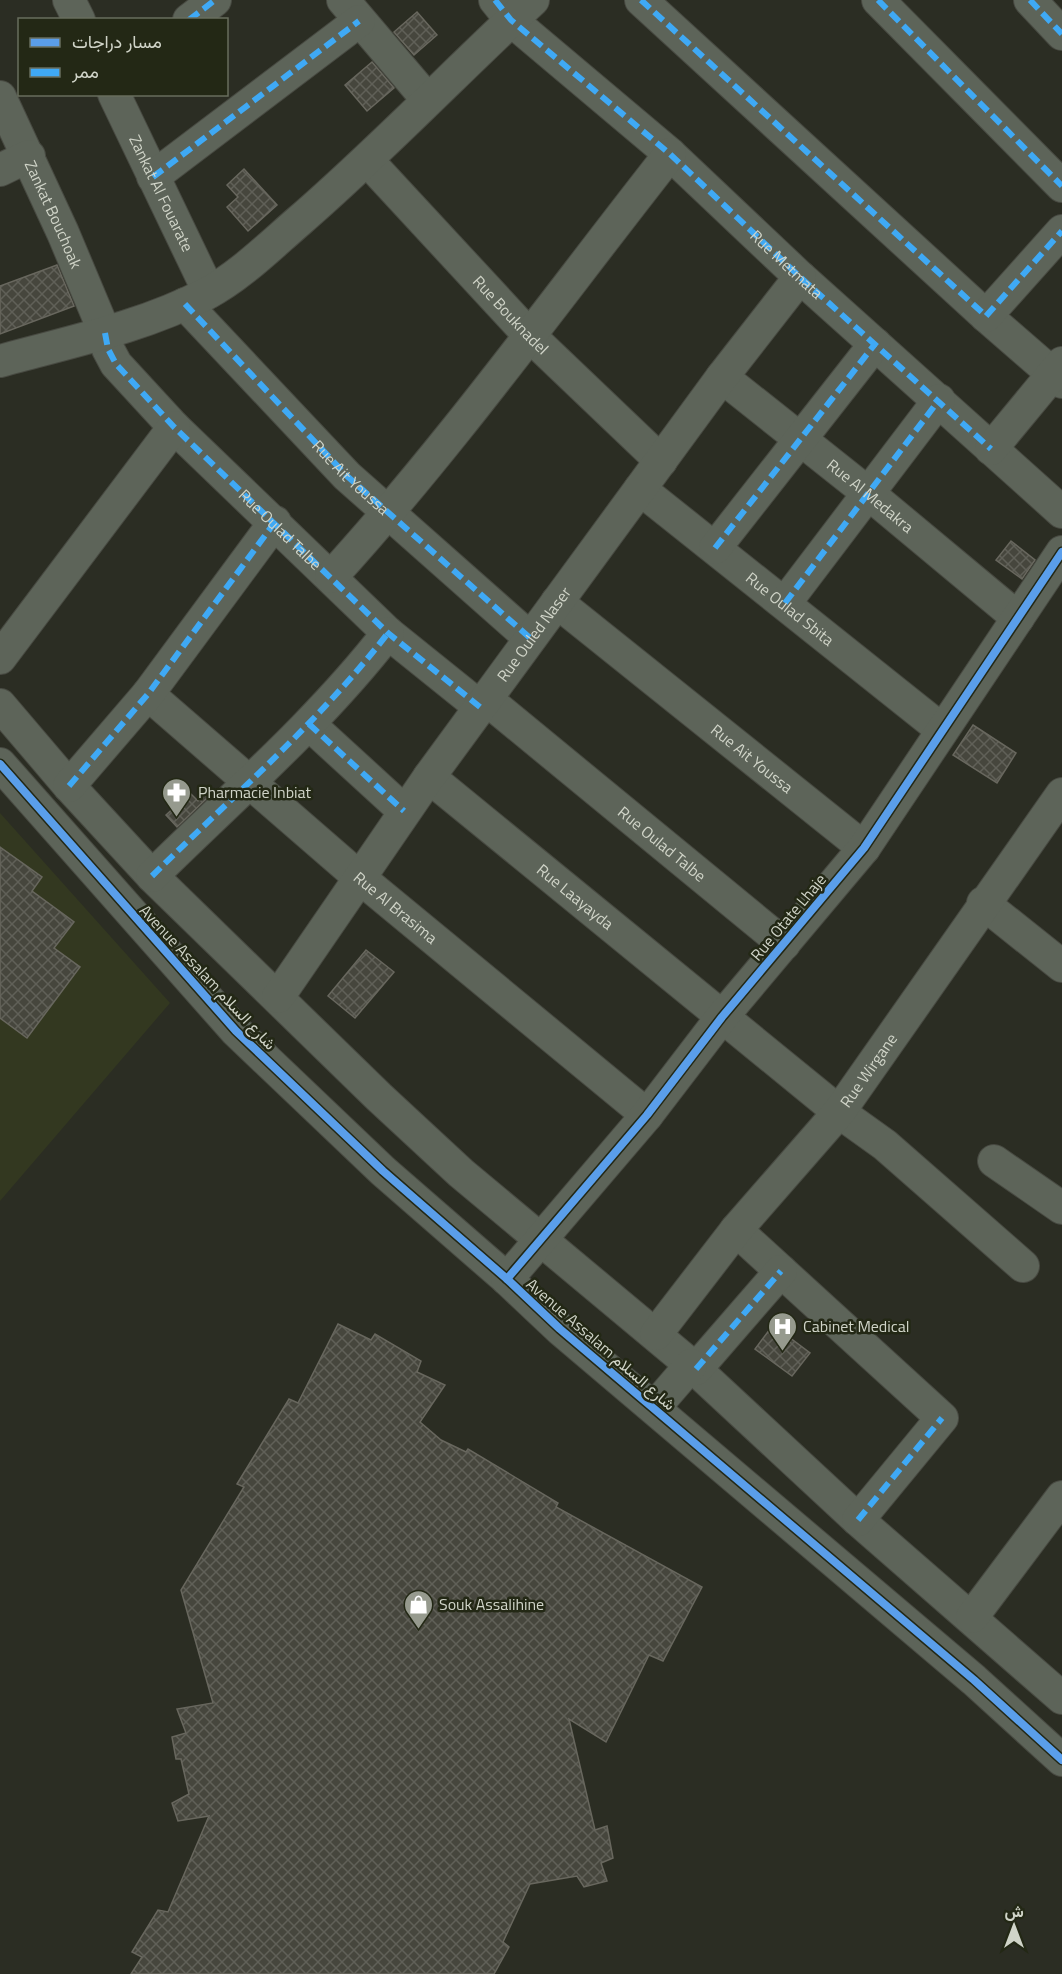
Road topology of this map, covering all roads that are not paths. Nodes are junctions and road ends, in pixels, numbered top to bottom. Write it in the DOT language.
graph roads {
  1 [pos="69,0"];
  2 [pos="215,0"];
  3 [pos="641,0"];
  4 [pos="878,0"];
  5 [pos="1030,0"];
  6 [pos="513,7"];
  7 [pos="351,10"];
  8 [pos="78,18"];
  9 [pos="192,18"];
  10 [pos="1062,34"];
  11 [pos="115,96"];
  12 [pos="0,97"];
  13 [pos="427,99"];
  14 [pos="670,154"];
  15 [pos="29,156"];
  16 [pos="368,161"];
  17 [pos="0,170"];
  18 [pos="153,177"];
  19 [pos="1062,186"];
  20 [pos="1062,231"];
  21 [pos="800,277"];
  22 [pos="197,298"];
  23 [pos="986,316"];
  24 [pos="105,333"];
  25 [pos="530,336"];
  26 [pos="875,344"];
  27 [pos="0,361"];
  28 [pos="1059,373"];
  29 [pos="722,378"];
  30 [pos="939,400"];
  31 [pos="174,428"];
  32 [pos="799,438"];
  33 [pos="991,449"];
  34 [pos="661,460"];
  35 [pos="640,489"];
  36 [pos="868,493"];
  37 [pos="1062,512"];
  38 [pos="388,514"];
  39 [pos="275,522"];
  40 [pos="714,548"];
  41 [pos="1062,552"];
  42 [pos="331,577"];
  43 [pos="557,602"];
  44 [pos="785,603"];
  45 [pos="1018,618"];
  46 [pos="388,633"];
  47 [pos="530,638"];
  48 [pos="0,658"];
  49 [pos="148,694"];
  50 [pos="483,703"];
  51 [pos="0,705"];
  52 [pos="309,724"];
  53 [pos="941,729"];
  54 [pos="0,764"];
  55 [pos="429,777"];
  56 [pos="247,782"];
  57 [pos="69,786"];
  58 [pos="1062,794"];
  59 [pos="404,811"];
  60 [pos="864,848"];
  61 [pos="152,876"];
  62 [pos="360,878"];
  63 [pos="983,903"];
  64 [pos="784,944"];
  65 [pos="1062,966"];
  66 [pos="278,997"];
  67 [pos="722,1017"];
  68 [pos="839,1112"];
  69 [pos="647,1115"];
  70 [pos="994,1161"];
  71 [pos="1062,1208"];
  72 [pos="736,1230"];
  73 [pos="543,1239"];
  74 [pos="1023,1266"];
  75 [pos="782,1270"];
  76 [pos="507,1279"];
  77 [pos="656,1334"];
  78 [pos="694,1367"];
  79 [pos="654,1408"];
  80 [pos="1062,1497"];
  81 [pos="858,1520"];
  82 [pos="972,1617"];
  83 [pos="1062,1698"];
  84 [pos="1062,1760"];
  1 -- 8 [label="street"];
  2 -- 9 [label="street"];
  3 -- 23 [label="street"];
  4 -- 19 [label="street"];
  5 -- 10 [label="street"];
  6 -- 13 [label="street"];
  6 -- 14 [label="street, Rue Metmata"];
  7 -- 13 [label="street"];
  7 -- 18 [label="street"];
  11 -- 18 [label="street, Zankat Al Fouarate"];
  12 -- 15 [label="street, Zankat Bouchoak"];
  13 -- 16 [label="street"];
  14 -- 21 [label="street, Rue Metmata"];
  14 -- 25 [label="street"];
  15 -- 17 [label="street"];
  15 -- 24 [label="street, Zankat Bouchoak"];
  16 -- 22 [label="street"];
  16 -- 25 [label="street, Rue Bouknadel"];
  18 -- 22 [label="street, Zankat Al Fouarate"];
  20 -- 23 [label="street"];
  21 -- 26 [label="street, Rue Metmata"];
  21 -- 29 [label="street, Rue Ouled Naser"];
  22 -- 24 [label="street"];
  22 -- 38 [label="street, Rue Ait Youssa"];
  23 -- 28 [label="street"];
  24 -- 27 [label="street"];
  24 -- 31 [label="street, Rue Oulad Talbe"];
  25 -- 34 [label="street, Rue Bouknadel"];
  25 -- 38 [label="street"];
  26 -- 30 [label="street, Rue Metmata"];
  26 -- 32 [label="street"];
  28 -- 33 [label="street"];
  29 -- 32 [label="street, Rue Al Medakra"];
  29 -- 34 [label="street, Rue Ouled Naser"];
  30 -- 33 [label="street, Rue Metmata"];
  30 -- 36 [label="street"];
  31 -- 39 [label="street, Rue Oulad Talbe"];
  31 -- 48 [label="street"];
  32 -- 36 [label="street, Rue Al Medakra"];
  32 -- 40 [label="street"];
  33 -- 37 [label="street, Rue Metmata"];
  34 -- 35 [label="street, Rue Ouled Naser"];
  35 -- 40 [label="street, Rue Oulad Sbita"];
  35 -- 43 [label="street, Rue Ouled Naser"];
  36 -- 44 [label="street"];
  36 -- 45 [label="street, Rue Al Medakra"];
  38 -- 42 [label="street"];
  38 -- 47 [label="street, Rue Ait Youssa"];
  39 -- 42 [label="street, Rue Oulad Talbe"];
  39 -- 49 [label="street"];
  40 -- 44 [label="street, Rue Oulad Sbita"];
  41 -- 45 [label="street, Rue Otate Lhaje"];
  42 -- 46 [label="street, Rue Oulad Talbe"];
  43 -- 47 [label="street, Rue Ouled Naser"];
  43 -- 60 [label="street, Rue Ait Youssa"];
  44 -- 53 [label="street, Rue Oulad Sbita"];
  45 -- 53 [label="street, Rue Otate Lhaje"];
  46 -- 50 [label="street, Rue Oulad Talbe"];
  46 -- 52 [label="street"];
  47 -- 50 [label="street, Rue Ouled Naser"];
  49 -- 56 [label="street, Rue Al Brasima"];
  49 -- 57 [label="street"];
  50 -- 55 [label="street, Rue Ouled Naser"];
  50 -- 64 [label="street, Rue Oulad Talbe"];
  51 -- 57 [label="street, Avenue Assalam شارع السلام"];
  52 -- 56 [label="street"];
  52 -- 59 [label="street"];
  53 -- 60 [label="street, Rue Otate Lhaje"];
  54 -- 76 [label="street, Avenue Assalam شارع السلام"];
  55 -- 59 [label="street, Rue Ouled Naser"];
  55 -- 67 [label="street, Rue Laayayda"];
  56 -- 61 [label="street"];
  56 -- 62 [label="street, Rue Al Brasima"];
  57 -- 61 [label="street, Avenue Assalam شارع السلام"];
  58 -- 63 [label="street, Rue Wirgane"];
  59 -- 62 [label="street, Rue Ouled Naser"];
  60 -- 64 [label="street, Rue Otate Lhaje"];
  61 -- 66 [label="street, Avenue Assalam شارع السلام"];
  62 -- 66 [label="street, Rue Ouled Naser"];
  62 -- 69 [label="street, Rue Al Brasima"];
  63 -- 65 [label="street"];
  63 -- 68 [label="street, Rue Wirgane"];
  64 -- 67 [label="street, Rue Otate Lhaje"];
  66 -- 73 [label="street, Avenue Assalam شارع السلام"];
  67 -- 68 [label="street, Rue Laayayda"];
  67 -- 69 [label="street, Rue Otate Lhaje"];
  68 -- 72 [label="street, Rue Wirgane"];
  68 -- 74 [label="street, Rue Laayayda"];
  69 -- 73 [label="street, Rue Otate Lhaje"];
  70 -- 71 [label="street"];
  72 -- 75 [label="street"];
  72 -- 77 [label="street, Rue Wirgane"];
  73 -- 76 [label="street, Rue Otate Lhaje"];
  73 -- 77 [label="street, Avenue Assalam شارع السلام"];
  75 -- 78 [label="street"];
  75 -- 81 [label="street"];
  76 -- 79 [label="street, Avenue Assalam شارع السلام"];
  77 -- 78 [label="street, Avenue Assalam شارع السلام"];
  78 -- 79 [label="street"];
  78 -- 81 [label="street, Avenue Assalam شارع السلام"];
  79 -- 84 [label="street, Avenue Assalam شارع السلام"];
  80 -- 82 [label="street"];
  81 -- 82 [label="street, Avenue Assalam شارع السلام"];
  82 -- 83 [label="street, Avenue Assalam شارع السلام"];
}
